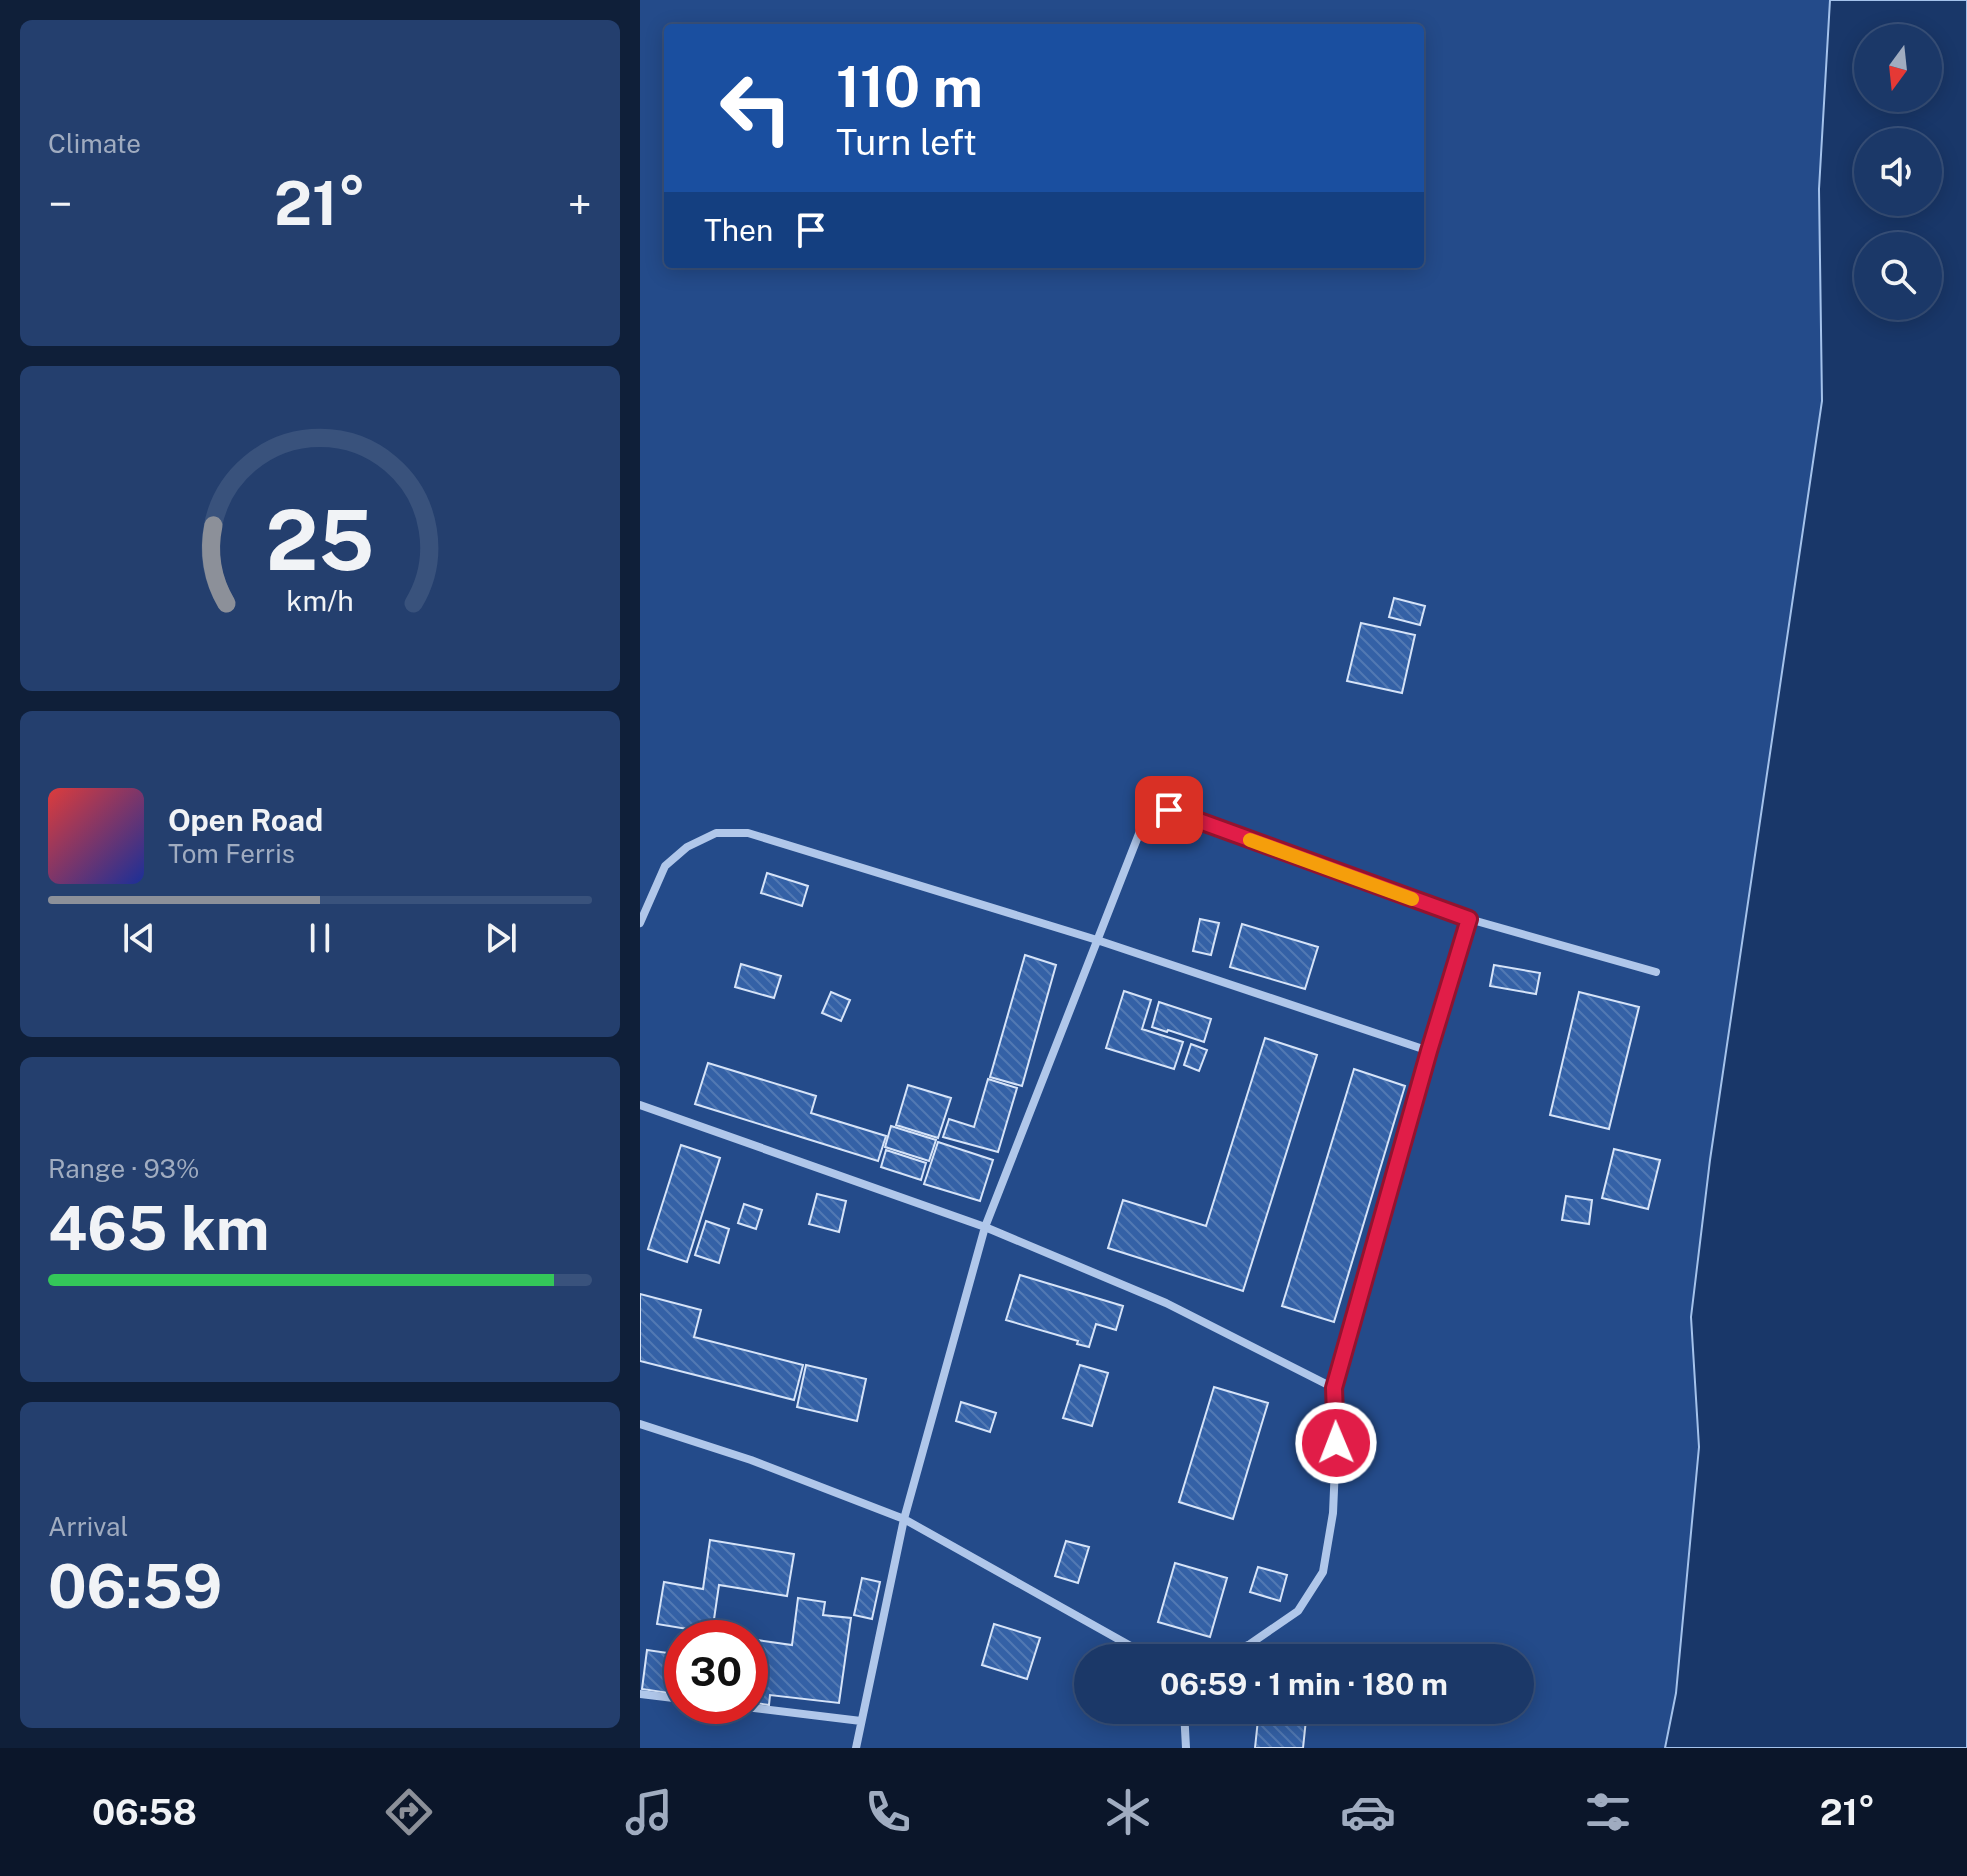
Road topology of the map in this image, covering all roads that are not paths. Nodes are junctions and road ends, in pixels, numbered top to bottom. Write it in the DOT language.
graph roads {
  1 [pos="1469,919"];
  2 [pos="640,923"];
  3 [pos="1097,940"];
  4 [pos="1656,972"];
  5 [pos="1429,1051"];
  6 [pos="640,1105"];
  7 [pos="985,1227"];
  8 [pos="1334,1388"];
  9 [pos="640,1424"];
  10 [pos="904,1519"];
  11 [pos="1127,1644"];
  12 [pos="1250,1644"];
  13 [pos="640,1694"];
  14 [pos="664,1697"];
  15 [pos="768,1710"];
  16 [pos="861,1721"];
  17 [pos="1185,1724"];
  18 [pos="856,1748"];
  19 [pos="1186,1748"];
  1 -- 3 [label="street"];
  1 -- 4 [label="street"];
  1 -- 5 [label="street"];
  2 -- 3 [label="street"];
  3 -- 5 [label="street"];
  3 -- 7 [label="street"];
  5 -- 8 [label="street"];
  6 -- 7 [label="street"];
  7 -- 8 [label="street"];
  7 -- 10 [label="street"];
  8 -- 12 [label="street"];
  9 -- 10 [label="street"];
  10 -- 11 [label="street"];
  10 -- 16 [label="street"];
  13 -- 14 [label="street"];
  15 -- 16 [label="street"];
  16 -- 18 [label="street"];
  17 -- 19 [label="street"];
}
